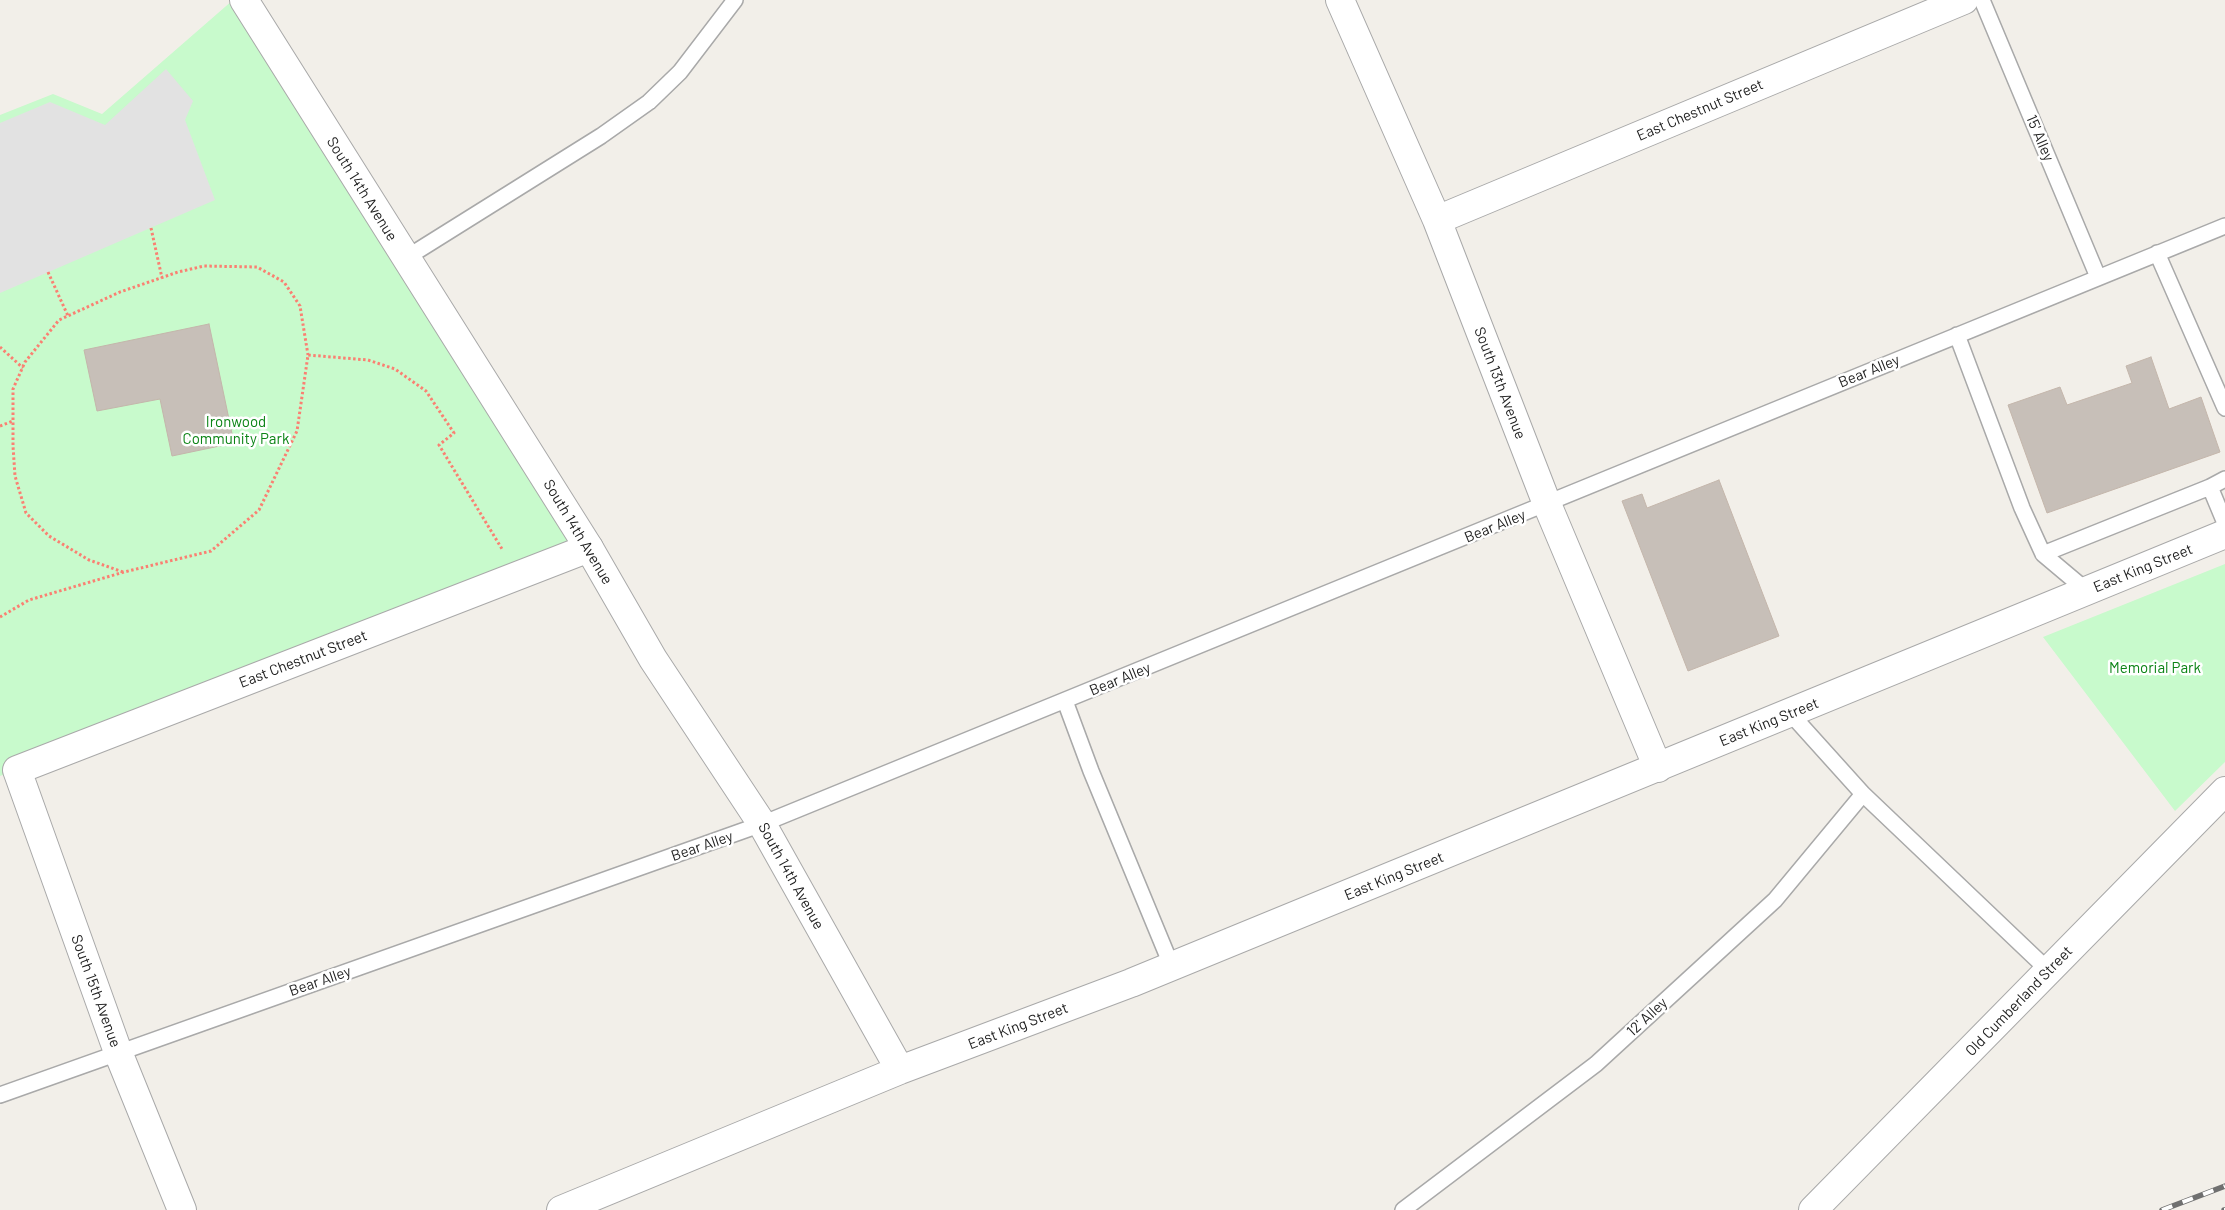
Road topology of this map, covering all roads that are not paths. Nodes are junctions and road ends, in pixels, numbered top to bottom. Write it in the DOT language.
graph roads {
  1 [pos="244,0"];
  2 [pos="735,0"];
  3 [pos="1340,0"];
  4 [pos="1964,0"];
  5 [pos="1982,0"];
  6 [pos="1437,220"];
  7 [pos="2225,226"];
  8 [pos="2157,253"];
  9 [pos="406,258"];
  10 [pos="2098,277"];
  11 [pos="1957,335"];
  12 [pos="2225,408"];
  13 [pos="2225,479"];
  14 [pos="2210,487"];
  15 [pos="1547,504"];
  16 [pos="2225,523"];
  17 [pos="2225,534"];
  18 [pos="589,548"];
  19 [pos="2043,554"];
  20 [pos="2087,591"];
  21 [pos="1065,701"];
  22 [pos="1790,713"];
  23 [pos="1658,768"];
  24 [pos="17,770"];
  25 [pos="2225,791"];
  26 [pos="1864,794"];
  27 [pos="762,824"];
  28 [pos="1172,967"];
  29 [pos="2049,970"];
  30 [pos="118,1052"];
  31 [pos="900,1070"];
  32 [pos="0,1095"];
  33 [pos="182,1210"];
  34 [pos="561,1210"];
  35 [pos="1403,1210"];
  36 [pos="1813,1210"];
  1 -- 9 [label="street, South 14th Avenue"];
  2 -- 9 [label="lane"];
  3 -- 6 [label="street, South 13th Avenue"];
  4 -- 6 [label="street, East Chestnut Street"];
  5 -- 10 [label="lane, 15' Alley"];
  6 -- 15 [label="street, South 13th Avenue"];
  7 -- 8 [label="lane, Bear Alley"];
  8 -- 10 [label="lane, Bear Alley"];
  8 -- 12 [label="lane"];
  9 -- 18 [label="street, South 14th Avenue"];
  10 -- 11 [label="lane, Bear Alley"];
  11 -- 15 [label="lane, Bear Alley"];
  11 -- 19 [label="lane"];
  13 -- 14 [label="lane"];
  14 -- 16 [label="lane"];
  14 -- 19 [label="lane"];
  15 -- 21 [label="lane, Bear Alley"];
  15 -- 23 [label="street, South 13th Avenue"];
  17 -- 20 [label="street, East King Street"];
  18 -- 24 [label="street, East Chestnut Street"];
  18 -- 27 [label="street, South 14th Avenue"];
  19 -- 20 [label="lane"];
  20 -- 22 [label="street, East King Street"];
  21 -- 27 [label="lane, Bear Alley"];
  21 -- 28 [label="lane"];
  22 -- 23 [label="street, East King Street"];
  22 -- 26 [label="lane"];
  23 -- 28 [label="street, East King Street"];
  24 -- 30 [label="street, South 15th Avenue"];
  25 -- 29 [label="street, Old Cumberland Street"];
  26 -- 29 [label="lane"];
  26 -- 35 [label="lane, 12' Alley"];
  27 -- 30 [label="lane, Bear Alley"];
  27 -- 31 [label="street, South 14th Avenue"];
  28 -- 31 [label="street, East King Street"];
  29 -- 36 [label="street, Old Cumberland Street"];
  30 -- 32 [label="lane, Bear Alley"];
  30 -- 33 [label="street, South 15th Avenue"];
  31 -- 34 [label="street, East King Street"];
}
